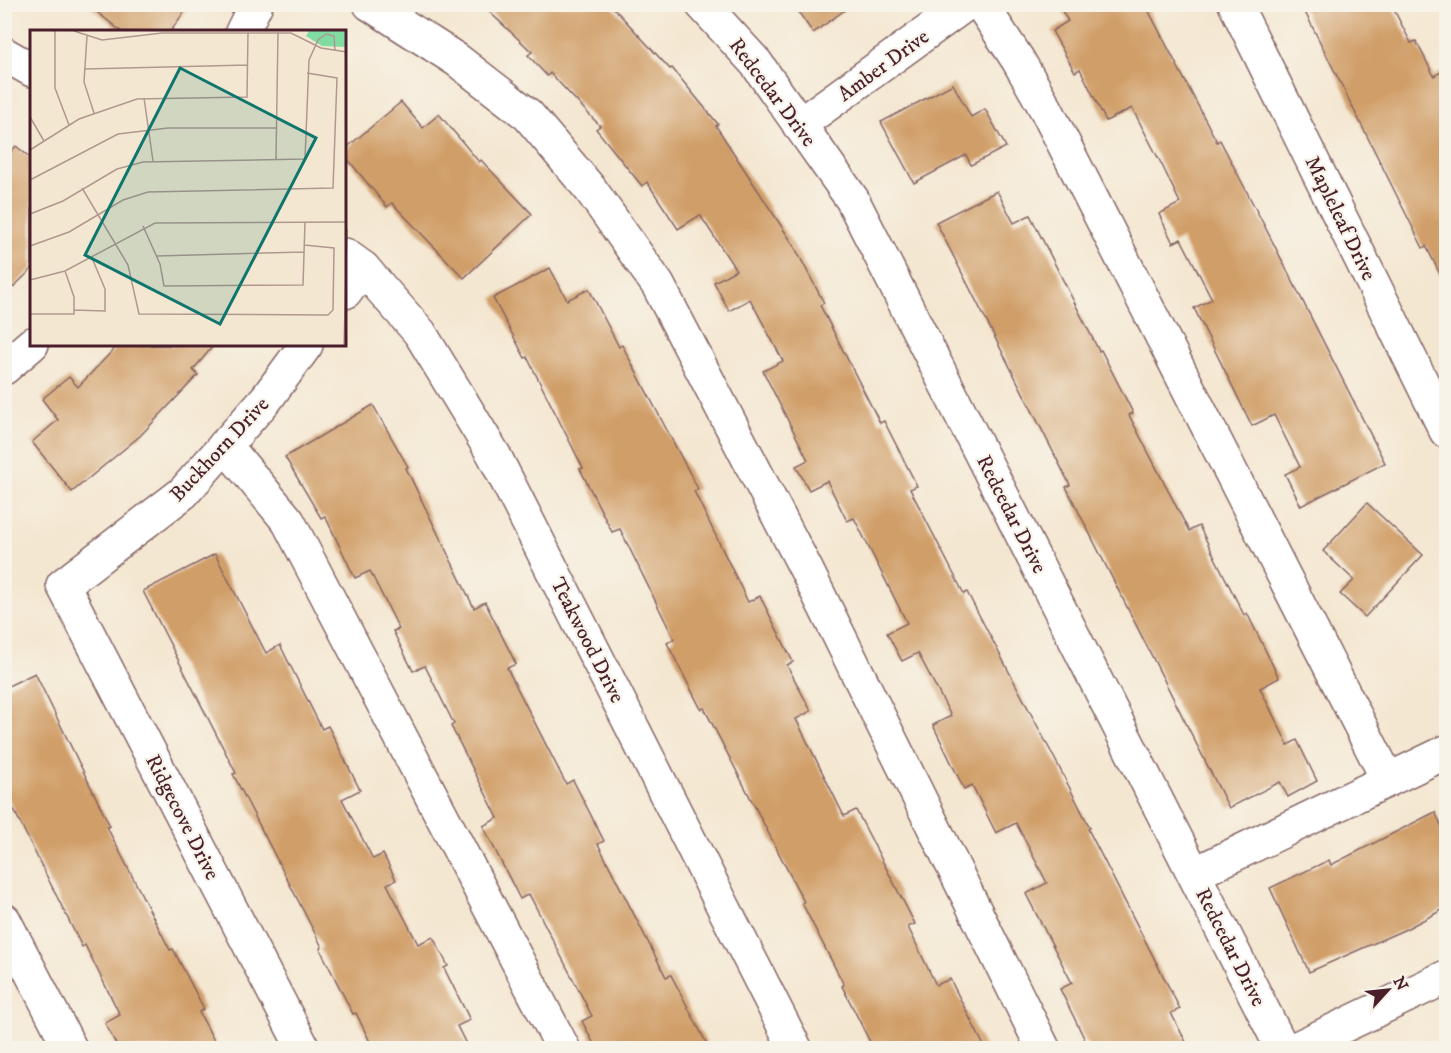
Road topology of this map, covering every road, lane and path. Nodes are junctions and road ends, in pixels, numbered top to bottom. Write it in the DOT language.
graph roads {
  1 [pos="256,4"];
  2 [pos="370,4"];
  3 [pos="702,4"];
  4 [pos="966,4"];
  5 [pos="981,4"];
  6 [pos="1235,4"];
  7 [pos="243,30"];
  8 [pos="799,125"];
  9 [pos="351,272"];
  10 [pos="30,346"];
  11 [pos="305,346"];
  12 [pos="4,368"];
  13 [pos="1446,430"];
  14 [pos="225,445"];
  15 [pos="63,585"];
  16 [pos="1446,752"];
  17 [pos="1388,780"];
  18 [pos="1194,874"];
  19 [pos="4,920"];
  20 [pos="1446,977"];
  21 [pos="69,1048"];
  22 [pos="303,1048"];
  23 [pos="563,1048"];
  24 [pos="795,1048"];
  25 [pos="1042,1048"];
  26 [pos="1282,1048"];
  27 [pos="1297,1048"];
  1 -- 7 [label="street"];
  2 -- 25 [label="street"];
  3 -- 8 [label="street, Redcedar Drive"];
  4 -- 8 [label="street, Amber Drive"];
  5 -- 17 [label="street"];
  6 -- 13 [label="street, Mapleleaf Drive"];
  8 -- 18 [label="street, Redcedar Drive"];
  9 -- 24 [label="street, Teakwood Drive"];
  10 -- 12 [label="street"];
  11 -- 14 [label="street, Buckhorn Drive"];
  14 -- 15 [label="street, Buckhorn Drive"];
  14 -- 23 [label="street"];
  15 -- 22 [label="street, Ridgecove Drive"];
  16 -- 17 [label="street"];
  17 -- 18 [label="street"];
  18 -- 26 [label="street, Redcedar Drive"];
  19 -- 21 [label="street"];
  20 -- 27 [label="street"];
}
